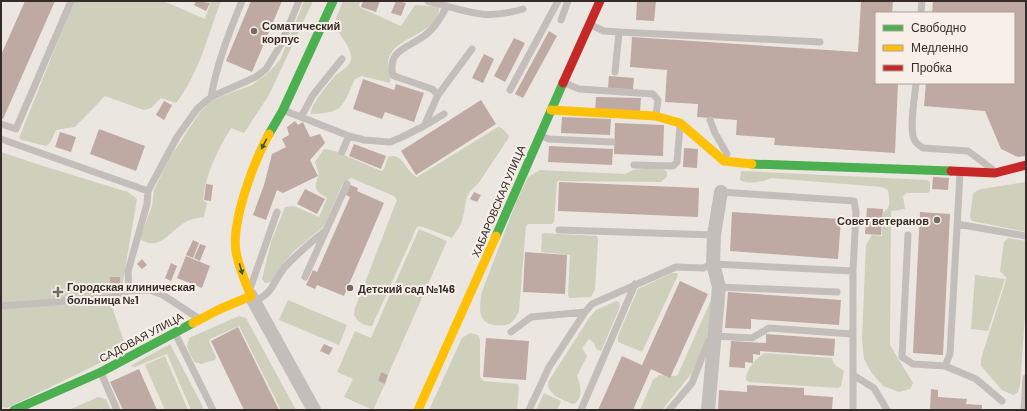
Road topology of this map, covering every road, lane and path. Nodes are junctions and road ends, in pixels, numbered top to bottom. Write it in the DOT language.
graph roads {
  1 [pos="71,1"];
  2 [pos="242,1"];
  3 [pos="299,1"];
  4 [pos="333,1"];
  5 [pos="428,1"];
  6 [pos="558,1"];
  7 [pos="568,1"];
  8 [pos="600,1"];
  9 [pos="922,1"];
  10 [pos="447,6"];
  11 [pos="523,9"];
  12 [pos="921,12"];
  13 [pos="560,20"];
  14 [pos="589,24"];
  15 [pos="619,32"];
  16 [pos="820,42"];
  17 [pos="472,49"];
  18 [pos="342,58"];
  19 [pos="615,72"];
  20 [pos="564,82"];
  21 [pos="916,84"];
  22 [pos="510,90"];
  23 [pos="438,95"];
  24 [pos="211,97"];
  25 [pos="283,110"];
  26 [pos="551,110"];
  27 [pos="444,114"];
  28 [pos="655,116"];
  29 [pos="301,117"];
  30 [pos="710,120"];
  31 [pos="680,123"];
  32 [pos="1,124"];
  33 [pos="424,126"];
  34 [pos="539,135"];
  35 [pos="349,136"];
  36 [pos="1,140"];
  37 [pos="612,142"];
  38 [pos="342,152"];
  39 [pos="732,163"];
  40 [pos="634,165"];
  41 [pos="1026,166"];
  42 [pos="960,171"];
  43 [pos="995,173"];
  44 [pos="347,184"];
  45 [pos="148,191"];
  46 [pos="721,192"];
  47 [pos="277,212"];
  48 [pos="957,224"];
  49 [pos="559,230"];
  50 [pos="325,231"];
  51 [pos="714,235"];
  52 [pos="908,235"];
  53 [pos="1026,236"];
  54 [pos="713,264"];
  55 [pos="853,271"];
  56 [pos="306,277"];
  57 [pos="636,284"];
  58 [pos="719,287"];
  59 [pos="129,291"];
  60 [pos="837,292"];
  61 [pos="251,296"];
  62 [pos="1,306"];
  63 [pos="585,312"];
  64 [pos="202,319"];
  65 [pos="511,332"];
  66 [pos="175,333"];
  67 [pos="852,334"];
  68 [pos="714,336"];
  69 [pos="945,366"];
  70 [pos="101,372"];
  71 [pos="853,375"];
  72 [pos="1026,378"];
  73 [pos="1002,401"];
  74 [pos="14,410"];
  75 [pos="117,410"];
  76 [pos="213,410"];
  77 [pos="314,410"];
  78 [pos="418,410"];
  79 [pos="529,410"];
  80 [pos="581,410"];
  81 [pos="669,410"];
  82 [pos="708,410"];
  83 [pos="853,410"];
  84 [pos="886,410"];
  85 [pos="1024,410"];
  1 -- 32 [label="lane"];
  2 -- 24 [label="lane"];
  3 -- 24 [label="lane"];
  4 -- 25 [label="street"];
  5 -- 10 [label="lane"];
  6 -- 22 [label="lane"];
  7 -- 13 [label="lane"];
  8 -- 14 [label="street, ХАБАРОВСКАЯ УЛИЦА"];
  9 -- 12 [label="lane"];
  10 -- 11 [label="lane"];
  10 -- 23 [label="lane"];
  14 -- 15 [label="lane"];
  14 -- 20 [label="street, ХАБАРОВСКАЯ УЛИЦА"];
  15 -- 16 [label="lane"];
  15 -- 19 [label="lane"];
  17 -- 23 [label="lane"];
  18 -- 29 [label="lane"];
  20 -- 26 [label="street, ХАБАРОВСКАЯ УЛИЦА"];
  20 -- 28 [label="lane"];
  21 -- 43 [label="lane"];
  23 -- 33 [label="lane"];
  24 -- 45 [label="lane"];
  25 -- 29 [label="lane"];
  25 -- 61 [label="street, one-way"];
  26 -- 28 [label="street"];
  26 -- 34 [label="street, ХАБАРОВСКАЯ УЛИЦА"];
  27 -- 33 [label="lane"];
  28 -- 31 [label="street"];
  29 -- 35 [label="lane"];
  30 -- 39 [label="lane"];
  31 -- 39 [label="street"];
  31 -- 40 [label="lane"];
  33 -- 35 [label="lane"];
  34 -- 37 [label="lane"];
  34 -- 78 [label="street, ХАБАРОВСКАЯ УЛИЦА"];
  35 -- 38 [label="lane"];
  36 -- 45 [label="lane"];
  39 -- 42 [label="street"];
  41 -- 43 [label="street"];
  42 -- 43 [label="street"];
  42 -- 48 [label="lane"];
  44 -- 50 [label="lane"];
  45 -- 59 [label="lane"];
  46 -- 51 [label="street"];
  46 -- 55 [label="lane"];
  47 -- 61 [label="lane"];
  48 -- 53 [label="lane"];
  48 -- 69 [label="lane"];
  49 -- 51 [label="lane"];
  50 -- 56 [label="lane"];
  50 -- 61 [label="lane"];
  51 -- 54 [label="street"];
  52 -- 69 [label="lane"];
  54 -- 55 [label="lane"];
  54 -- 57 [label="lane"];
  54 -- 58 [label="street"];
  55 -- 67 [label="lane"];
  57 -- 63 [label="lane"];
  57 -- 80 [label="lane"];
  58 -- 60 [label="lane"];
  58 -- 68 [label="street"];
  59 -- 62 [label="lane"];
  59 -- 64 [label="lane"];
  61 -- 64 [label="street, САДОВАЯ УЛИЦА"];
  61 -- 77 [label="street"];
  63 -- 65 [label="lane"];
  63 -- 79 [label="lane"];
  64 -- 66 [label="street, САДОВАЯ УЛИЦА"];
  66 -- 70 [label="street, САДОВАЯ УЛИЦА"];
  66 -- 76 [label="lane"];
  67 -- 68 [label="lane"];
  67 -- 71 [label="lane"];
  68 -- 81 [label="lane"];
  68 -- 82 [label="street"];
  69 -- 73 [label="lane"];
  70 -- 74 [label="street, САДОВАЯ УЛИЦА"];
  70 -- 75 [label="lane"];
  71 -- 83 [label="lane"];
  71 -- 84 [label="lane"];
  72 -- 85 [label="lane"];
}
